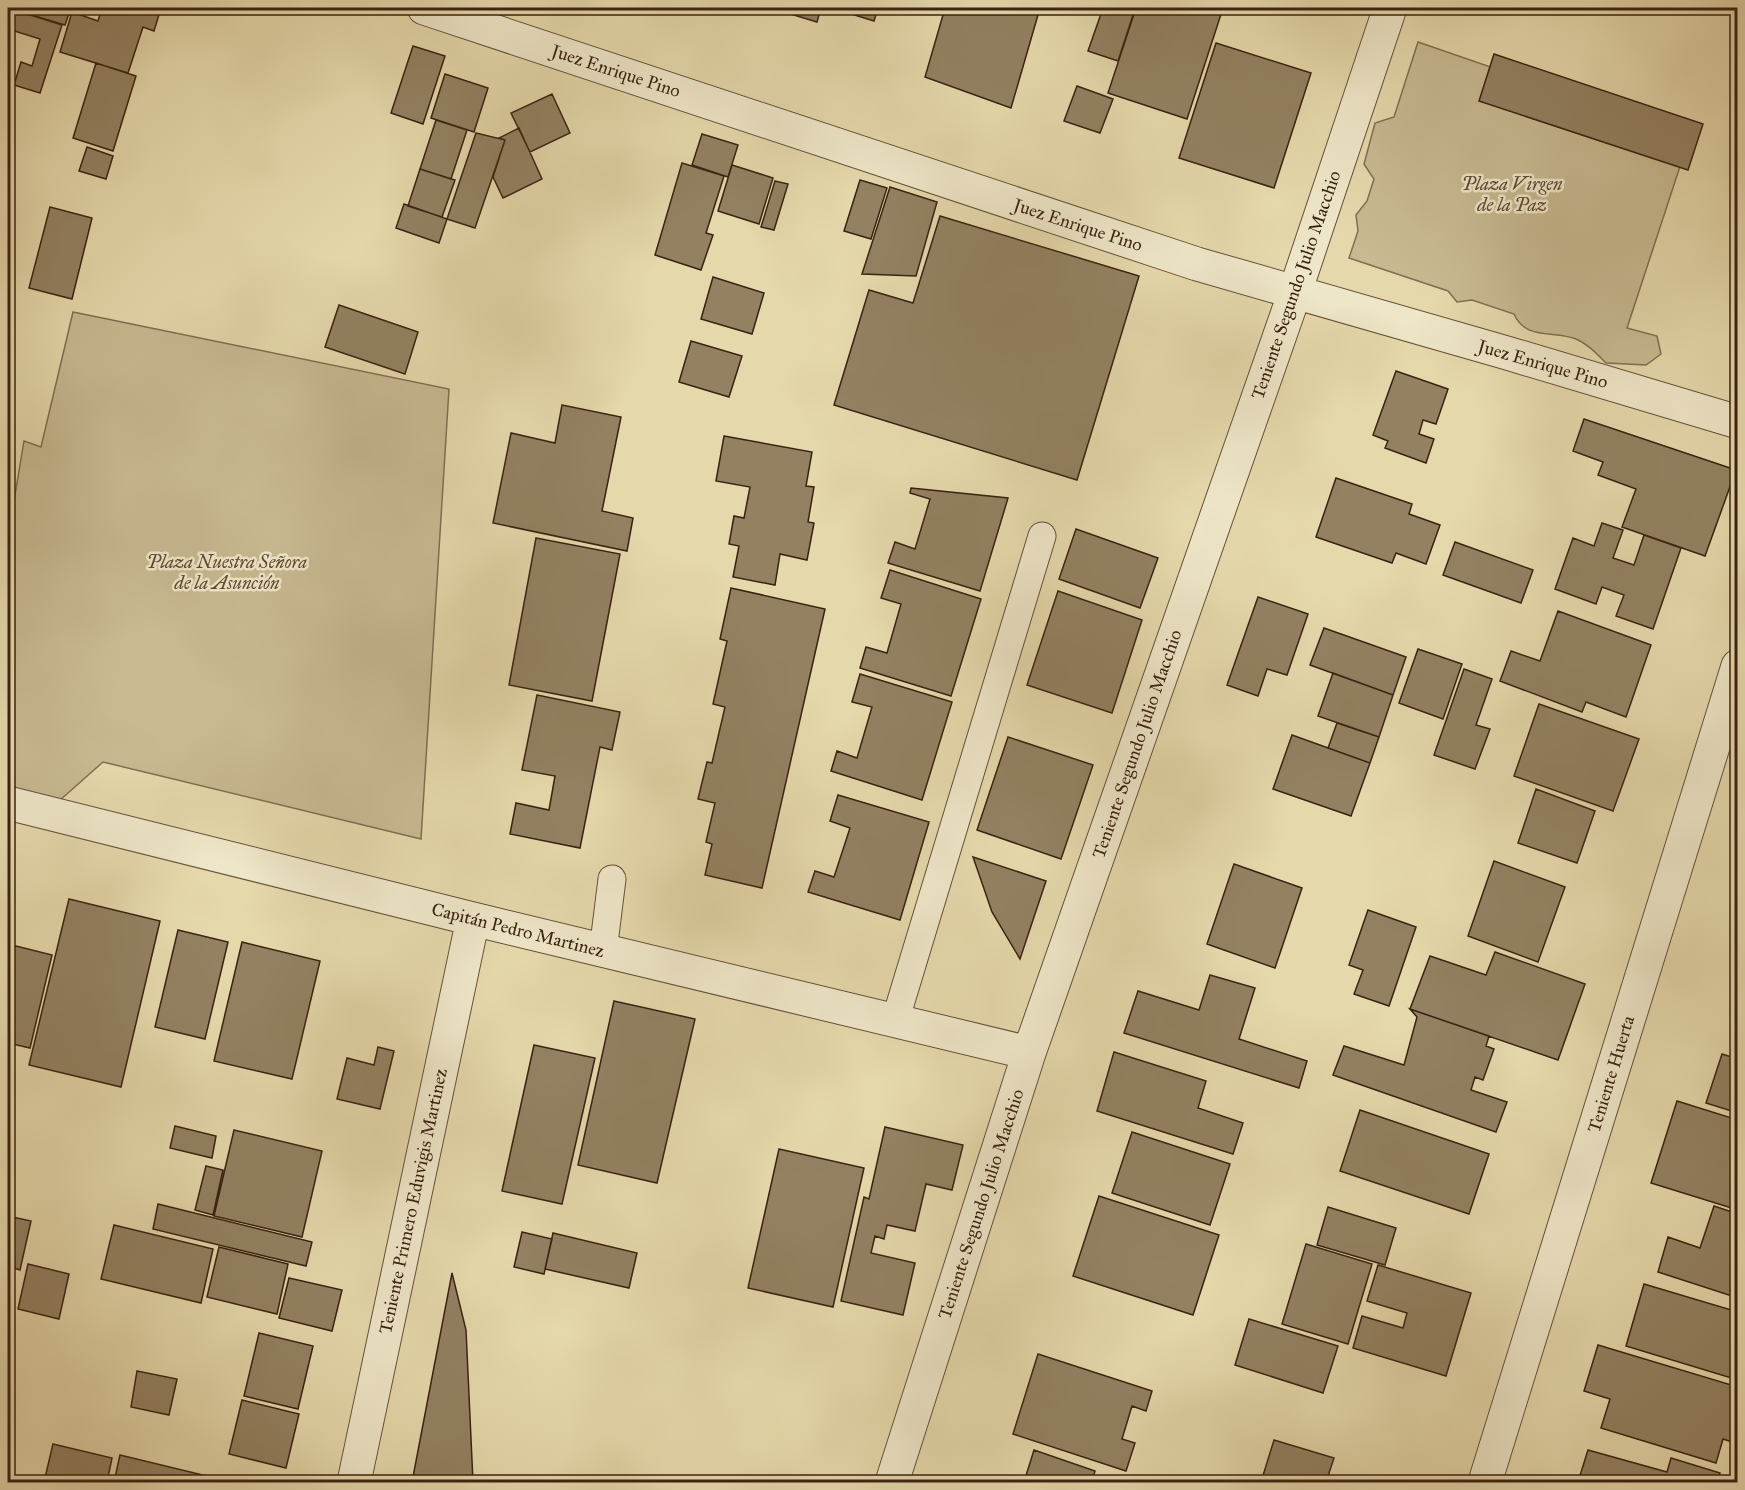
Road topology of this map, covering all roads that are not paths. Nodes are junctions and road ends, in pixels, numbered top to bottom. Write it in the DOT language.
graph roads {
  1 [pos="424,8"];
  2 [pos="1390,8"];
  3 [pos="1294,292"];
  4 [pos="1737,422"];
  5 [pos="1042,536"];
  6 [pos="1737,666"];
  7 [pos="8,803"];
  8 [pos="612,879"];
  9 [pos="473,919"];
  10 [pos="603,951"];
  11 [pos="895,1021"];
  12 [pos="1029,1053"];
  13 [pos="354,1482"];
  14 [pos="892,1482"];
  15 [pos="1485,1482"];
  1 -- 3 [label="street, Juez Enrique Pino"];
  2 -- 3 [label="street, Teniente Segundo Julio Macchio"];
  3 -- 4 [label="street, Juez Enrique Pino"];
  3 -- 12 [label="street, Teniente Segundo Julio Macchio"];
  5 -- 11 [label="lane"];
  6 -- 15 [label="street, Teniente Huerta"];
  7 -- 9 [label="street, Capitán Pedro Martinez"];
  8 -- 10 [label="lane"];
  9 -- 10 [label="street, Capitán Pedro Martinez"];
  9 -- 13 [label="street, Teniente Primero Eduvigis Martinez"];
  10 -- 11 [label="street, Capitán Pedro Martinez"];
  11 -- 12 [label="street, Capitán Pedro Martinez"];
  12 -- 14 [label="street, Teniente Segundo Julio Macchio"];
}
